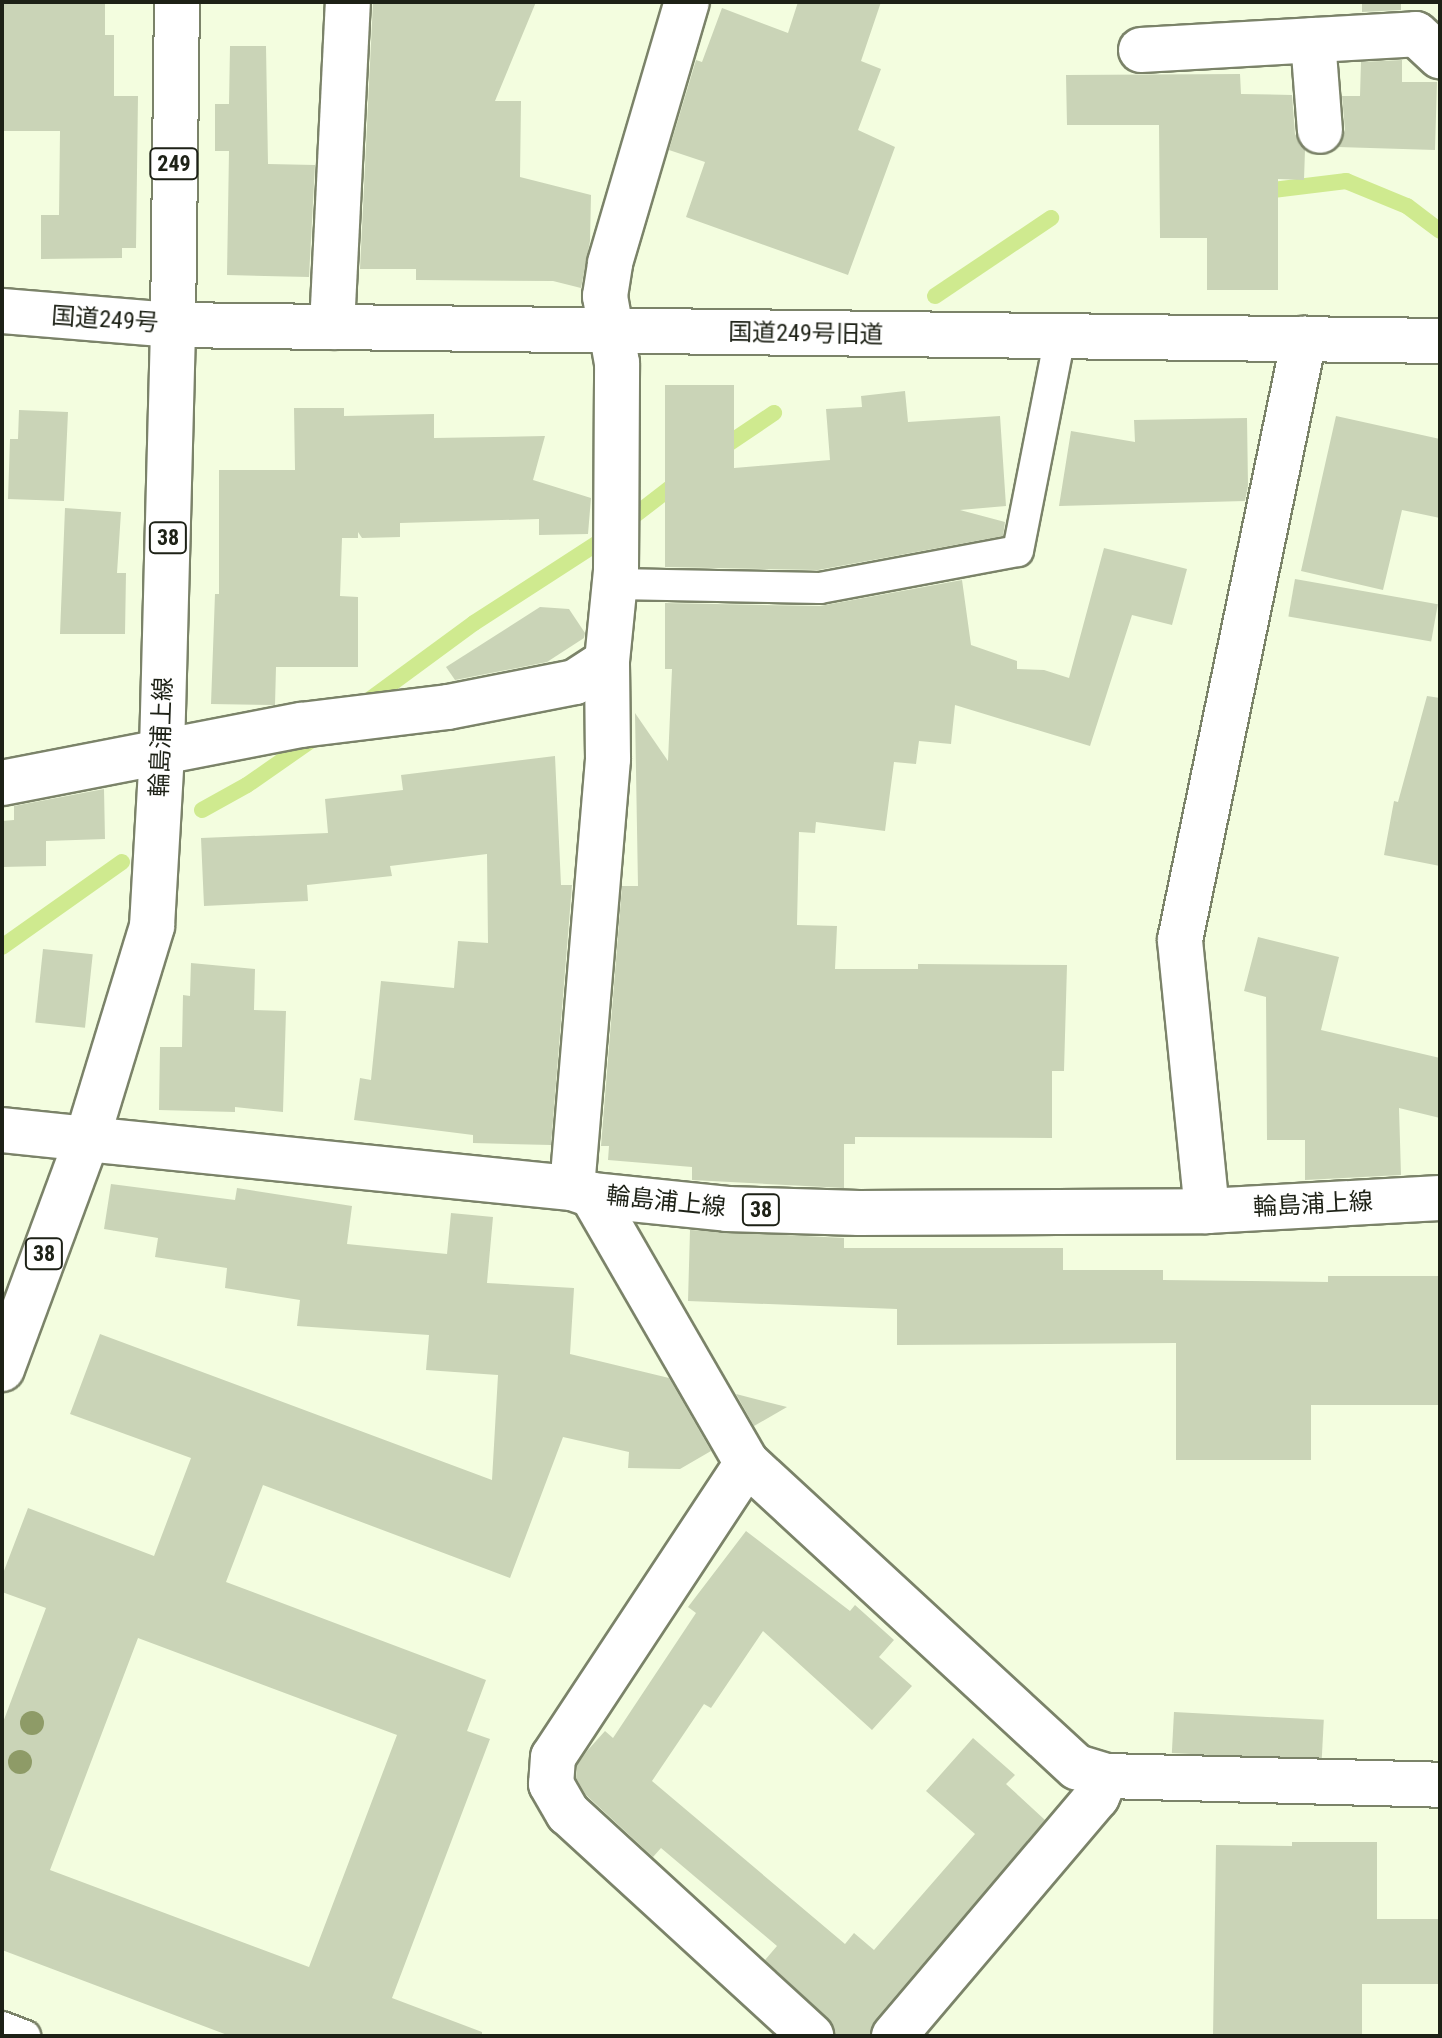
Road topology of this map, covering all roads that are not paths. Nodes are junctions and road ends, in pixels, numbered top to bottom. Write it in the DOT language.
graph roads {
  1 [pos="177,2"];
  2 [pos="348,2"];
  3 [pos="687,2"];
  4 [pos="1423,31"];
  5 [pos="1313,40"];
  6 [pos="1141,50"];
  7 [pos="1320,131"];
  8 [pos="2,311"];
  9 [pos="173,325"];
  10 [pos="332,327"];
  11 [pos="610,332"];
  12 [pos="1060,337"];
  13 [pos="1304,339"];
  14 [pos="1440,341"];
  15 [pos="616,578"];
  16 [pos="607,661"];
  17 [pos="162,750"];
  18 [pos="2,783"];
  19 [pos="2,1130"];
  20 [pos="87,1139"];
  21 [pos="582,1192"];
  22 [pos="1440,1198"];
  23 [pos="1207,1211"];
  24 [pos="2,1369"];
  25 [pos="747,1463"];
  26 [pos="1106,1776"];
  27 [pos="1440,1785"];
  28 [pos="2,2027"];
  29 [pos="25,2036"];
  30 [pos="811,2036"];
  31 [pos="894,2036"];
  1 -- 9 [label="main road, 国道249号 / 249"];
  2 -- 10 [label="main road"];
  3 -- 11 [label="main road"];
  4 -- 5 [label="main road"];
  5 -- 6 [label="main road"];
  5 -- 7 [label="main road"];
  8 -- 9 [label="main road, 国道249号"];
  9 -- 10 [label="main road, 国道249号旧道"];
  9 -- 17 [label="main road, 輪島浦上線 / 38"];
  10 -- 11 [label="main road, 国道249号旧道"];
  11 -- 12 [label="main road, 国道249号旧道"];
  11 -- 15 [label="main road"];
  12 -- 13 [label="main road, 国道249号旧道"];
  12 -- 15 [label="lane"];
  13 -- 14 [label="main road, 国道249号旧道"];
  13 -- 23 [label="main road"];
  15 -- 16 [label="main road"];
  16 -- 17 [label="main road"];
  16 -- 21 [label="main road"];
  17 -- 18 [label="main road"];
  17 -- 20 [label="main road, 輪島浦上線 / 38"];
  19 -- 20 [label="main road"];
  20 -- 21 [label="main road, 輪島浦上線 / 38"];
  20 -- 24 [label="main road, 輪島浦上線 / 38"];
  21 -- 23 [label="main road, 輪島浦上線 / 38"];
  21 -- 25 [label="main road"];
  22 -- 23 [label="main road, 輪島浦上線 / 38"];
  25 -- 26 [label="main road"];
  25 -- 30 [label="main road"];
  26 -- 27 [label="main road"];
  26 -- 31 [label="main road"];
  28 -- 29 [label="lane"];
}
